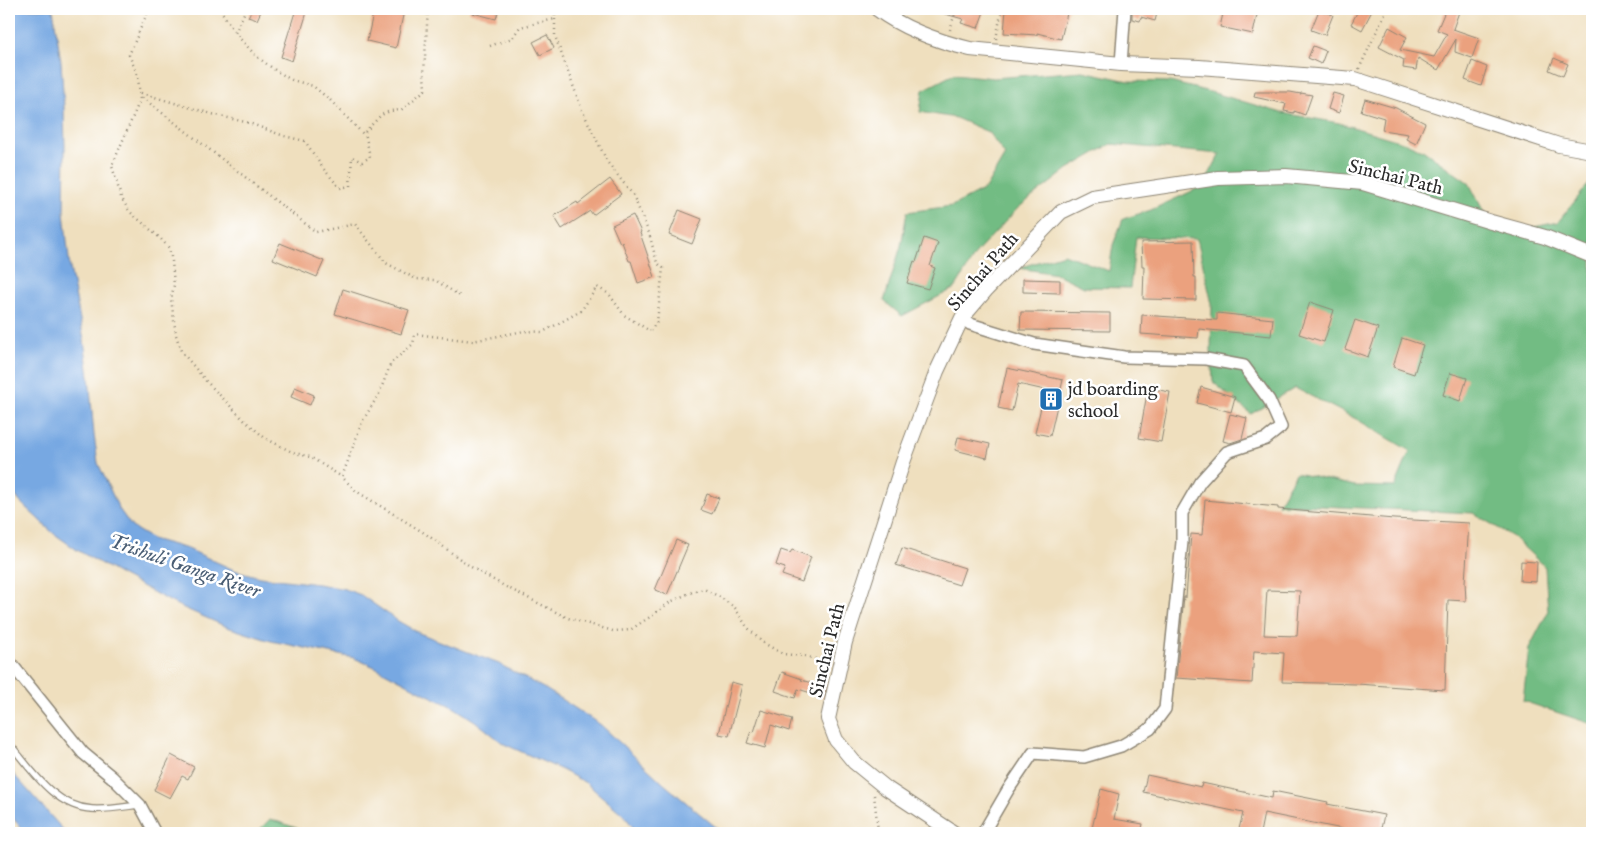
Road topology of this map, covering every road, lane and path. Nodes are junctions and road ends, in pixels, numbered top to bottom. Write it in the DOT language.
graph roads {
  1 [pos="150,9"];
  2 [pos="220,9"];
  3 [pos="246,9"];
  4 [pos="428,9"];
  5 [pos="555,9"];
  6 [pos="877,9"];
  7 [pos="956,9"];
  8 [pos="1002,9"];
  9 [pos="1125,9"];
  10 [pos="1387,9"];
  11 [pos="554,19"];
  12 [pos="235,34"];
  13 [pos="946,44"];
  14 [pos="490,46"];
  15 [pos="993,51"];
  16 [pos="1121,64"];
  17 [pos="1354,79"];
  18 [pos="140,92"];
  19 [pos="365,132"];
  20 [pos="1592,151"];
  21 [pos="1592,256"];
  22 [pos="460,296"];
  23 [pos="962,318"];
  24 [pos="342,477"];
  25 [pos="842,657"];
  26 [pos="9,661"];
  27 [pos="9,743"];
  28 [pos="872,776"];
  29 [pos="140,805"];
  30 [pos="155,833"];
  31 [pos="880,833"];
  32 [pos="954,833"];
  33 [pos="983,833"];
  1 -- 18 [label="path"];
  2 -- 12 [label="path"];
  3 -- 12 [label="path"];
  4 -- 19 [label="path"];
  5 -- 11 [label="path"];
  6 -- 13 [label="street"];
  7 -- 13 [label="path"];
  8 -- 15 [label="path"];
  9 -- 16 [label="street"];
  10 -- 17 [label="path"];
  11 -- 14 [label="path"];
  11 -- 24 [label="path"];
  12 -- 19 [label="path"];
  13 -- 15 [label="street"];
  15 -- 16 [label="street"];
  16 -- 17 [label="street"];
  17 -- 20 [label="street"];
  18 -- 19 [label="path"];
  18 -- 22 [label="path"];
  18 -- 24 [label="path"];
  21 -- 23 [label="street, Sinchai Path"];
  23 -- 25 [label="street, Sinchai Path"];
  23 -- 33 [label="street"];
  24 -- 25 [label="path"];
  25 -- 28 [label="street, Sinchai Path"];
  26 -- 29 [label="street"];
  27 -- 29 [label="lane"];
  28 -- 31 [label="path"];
  28 -- 32 [label="street, Sinchai Path"];
  29 -- 30 [label="street"];
}
